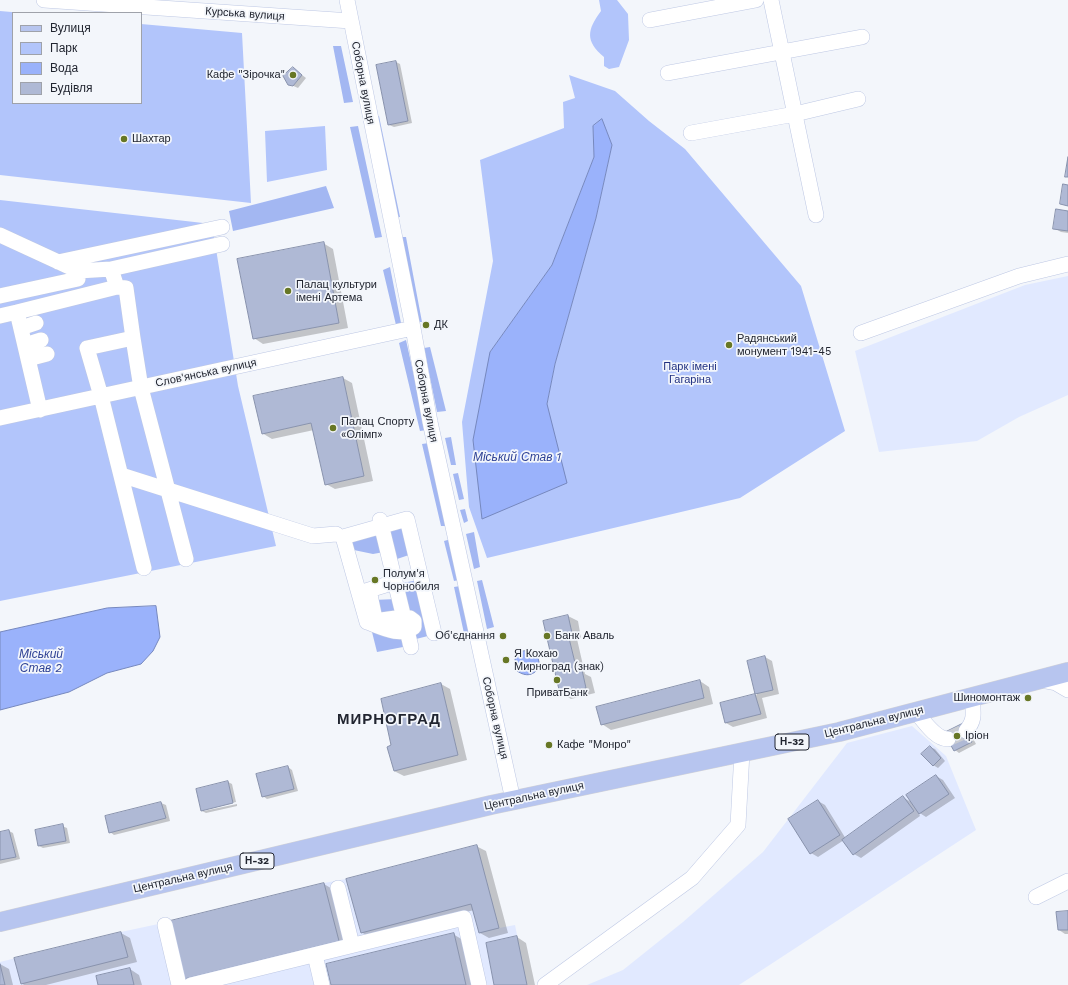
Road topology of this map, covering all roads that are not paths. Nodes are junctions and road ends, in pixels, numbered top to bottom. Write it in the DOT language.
graph roads {
  1 [pos="44,0"];
  2 [pos="347,0"];
  3 [pos="756,0"];
  4 [pos="771,0"];
  5 [pos="650,20"];
  6 [pos="351,21"];
  7 [pos="862,37"];
  8 [pos="782,52"];
  9 [pos="668,73"];
  10 [pos="858,99"];
  11 [pos="795,114"];
  12 [pos="691,133"];
  13 [pos="816,215"];
  14 [pos="222,227"];
  15 [pos="0,235"];
  16 [pos="166,238"];
  17 [pos="222,244"];
  18 [pos="133,246"];
  19 [pos="170,256"];
  20 [pos="58,262"];
  21 [pos="137,263"];
  22 [pos="1068,264"];
  23 [pos="111,269"];
  24 [pos="78,275"];
  25 [pos="116,287"];
  26 [pos="0,296"];
  27 [pos="79,296"];
  28 [pos="17,312"];
  29 [pos="0,316"];
  30 [pos="36,323"];
  31 [pos="21,328"];
  32 [pos="413,328"];
  33 [pos="861,333"];
  34 [pos="133,338"];
  35 [pos="41,340"];
  36 [pos="27,352"];
  37 [pos="47,354"];
  38 [pos="141,388"];
  39 [pos="101,396"];
  40 [pos="40,410"];
  41 [pos="0,418"];
  42 [pos="121,475"];
  43 [pos="168,490"];
  44 [pos="380,520"];
  45 [pos="336,534"];
  46 [pos="426,555"];
  47 [pos="186,559"];
  48 [pos="391,564"];
  49 [pos="144,568"];
  50 [pos="421,572"];
  51 [pos="395,582"];
  52 [pos="364,592"];
  53 [pos="400,602"];
  54 [pos="403,617"];
  55 [pos="434,633"];
  56 [pos="411,647"];
  57 [pos="1068,672"];
  58 [pos="1040,680"];
  59 [pos="1068,690"];
  60 [pos="972,697"];
  61 [pos="916,712"];
  62 [pos="966,731"];
  63 [pos="948,739"];
  64 [pos="742,752"];
  65 [pos="513,800"];
  66 [pos="1068,881"];
  67 [pos="338,888"];
  68 [pos="1036,897"];
  69 [pos="0,922"];
  70 [pos="165,925"];
  71 [pos="352,945"];
  72 [pos="315,955"];
  73 [pos="179,985"];
  74 [pos="191,985"];
  75 [pos="322,985"];
  76 [pos="479,985"];
  77 [pos="545,985"];
  1 -- 6 [label="street, Курська вулиця"];
  2 -- 6 [label="street, Соборна вулиця"];
  3 -- 5 [label="street"];
  4 -- 8 [label="street"];
  6 -- 32 [label="street, Соборна вулиця"];
  7 -- 8 [label="street"];
  8 -- 9 [label="street"];
  8 -- 11 [label="street"];
  10 -- 11 [label="street"];
  11 -- 12 [label="street"];
  11 -- 13 [label="street"];
  14 -- 16 [label="street"];
  15 -- 20 [label="street"];
  16 -- 18 [label="street"];
  16 -- 19 [label="street"];
  17 -- 19 [label="street"];
  18 -- 20 [label="street"];
  18 -- 21 [label="street"];
  19 -- 21 [label="street"];
  20 -- 24 [label="street"];
  21 -- 23 [label="street"];
  22 -- 33 [label="street"];
  23 -- 24 [label="street"];
  23 -- 25 [label="street"];
  24 -- 26 [label="street"];
  24 -- 27 [label="street"];
  25 -- 27 [label="street"];
  25 -- 34 [label="street"];
  27 -- 28 [label="street"];
  28 -- 29 [label="street"];
  28 -- 31 [label="street"];
  30 -- 31 [label="street"];
  31 -- 36 [label="street"];
  32 -- 38 [label="street, Слов'янська вулиця"];
  32 -- 65 [label="street, Соборна вулиця"];
  34 -- 38 [label="street"];
  34 -- 39 [label="street"];
  35 -- 36 [label="street"];
  36 -- 37 [label="street"];
  36 -- 40 [label="street"];
  38 -- 39 [label="street, Слов'янська вулиця"];
  38 -- 43 [label="street"];
  39 -- 40 [label="street, Слов'янська вулиця"];
  39 -- 42 [label="street"];
  40 -- 41 [label="street, Слов'янська вулиця"];
  42 -- 43 [label="street"];
  42 -- 49 [label="street"];
  43 -- 45 [label="street"];
  43 -- 47 [label="street"];
  44 -- 48 [label="street"];
  46 -- 48 [label="street"];
  48 -- 51 [label="street"];
  50 -- 53 [label="street"];
  51 -- 52 [label="street"];
  51 -- 53 [label="street"];
  52 -- 54 [label="street"];
  52 -- 55 [label="street"];
  53 -- 54 [label="street"];
  54 -- 56 [label="street"];
  57 -- 58 [label="main road, Центральна вулиця / Н-32"];
  58 -- 59 [label="street"];
  58 -- 60 [label="main road, Центральна вулиця / Н-32"];
  60 -- 61 [label="main road, Центральна вулиця / Н-32"];
  60 -- 62 [label="street"];
  61 -- 63 [label="street"];
  61 -- 64 [label="main road, Центральна вулиця / Н-32"];
  64 -- 65 [label="main road, Центральна вулиця / Н-32"];
  64 -- 77 [label="street"];
  65 -- 69 [label="main road, Центральна вулиця / Н-32"];
  66 -- 68 [label="street"];
  67 -- 71 [label="street"];
  70 -- 73 [label="street"];
  71 -- 72 [label="street"];
  71 -- 76 [label="street"];
  72 -- 74 [label="street"];
  72 -- 75 [label="street"];
}
